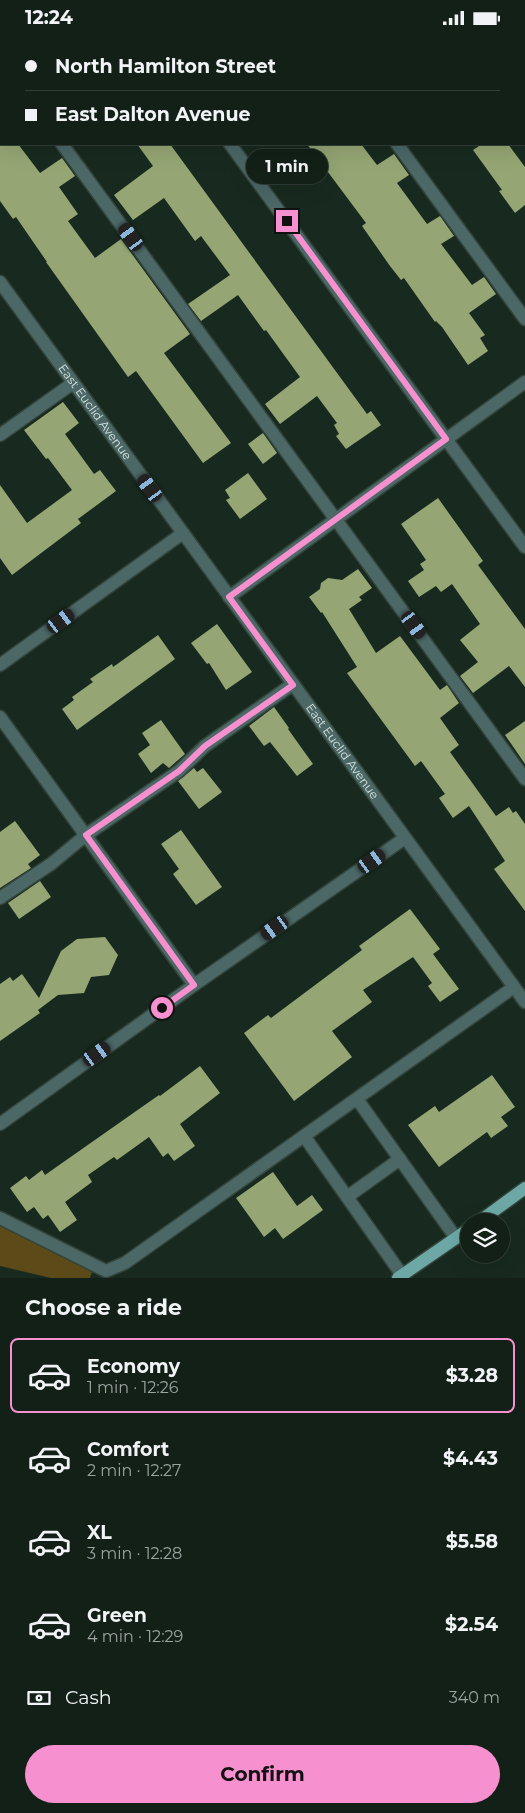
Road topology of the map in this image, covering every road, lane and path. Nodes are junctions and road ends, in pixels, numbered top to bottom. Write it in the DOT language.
graph roads {
  1 [pos="63,145"];
  2 [pos="231,145"];
  3 [pos="399,145"];
  4 [pos="0,282"];
  5 [pos="525,319"];
  6 [pos="525,382"];
  7 [pos="73,383"];
  8 [pos="0,435"];
  9 [pos="446,439"];
  10 [pos="336,518"];
  11 [pos="182,533"];
  12 [pos="525,547"];
  13 [pos="229,597"];
  14 [pos="0,665"];
  15 [pos="293,685"];
  16 [pos="0,717"];
  17 [pos="525,779"];
  18 [pos="86,835"];
  19 [pos="405,838"];
  20 [pos="0,898"];
  21 [pos="194,985"];
  22 [pos="514,987"];
  23 [pos="525,1002"];
  24 [pos="357,1099"];
  25 [pos="0,1124"];
  26 [pos="304,1136"];
  27 [pos="400,1159"];
  28 [pos="525,1188"];
  29 [pos="347,1197"];
  30 [pos="491,1213"];
  31 [pos="0,1218"];
  32 [pos="460,1235"];
  33 [pos="456,1238"];
  34 [pos="400,1277"];
  1 -- 10 [label="street"];
  2 -- 9 [label="street"];
  3 -- 5 [label="street"];
  4 -- 7 [label="street, East Euclid Avenue"];
  6 -- 9 [label="street"];
  7 -- 8 [label="street"];
  7 -- 11 [label="street, East Euclid Avenue"];
  9 -- 10 [label="street"];
  9 -- 12 [label="street"];
  10 -- 13 [label="street"];
  10 -- 17 [label="street"];
  11 -- 13 [label="street, East Euclid Avenue"];
  11 -- 14 [label="street"];
  13 -- 15 [label="street, East Euclid Avenue"];
  15 -- 18 [label="street"];
  15 -- 19 [label="street, East Euclid Avenue"];
  16 -- 18 [label="street"];
  18 -- 20 [label="street"];
  18 -- 21 [label="street"];
  19 -- 21 [label="street"];
  19 -- 22 [label="street, East Euclid Avenue"];
  21 -- 25 [label="street"];
  22 -- 23 [label="street, East Euclid Avenue"];
  22 -- 24 [label="street"];
  24 -- 26 [label="street"];
  24 -- 27 [label="street"];
  26 -- 29 [label="street"];
  26 -- 31 [label="street"];
  27 -- 29 [label="street"];
  27 -- 33 [label="street"];
  28 -- 30 [label="main road"];
  29 -- 34 [label="street"];
  32 -- 33 [label="main road"];
  33 -- 34 [label="main road"];
}
